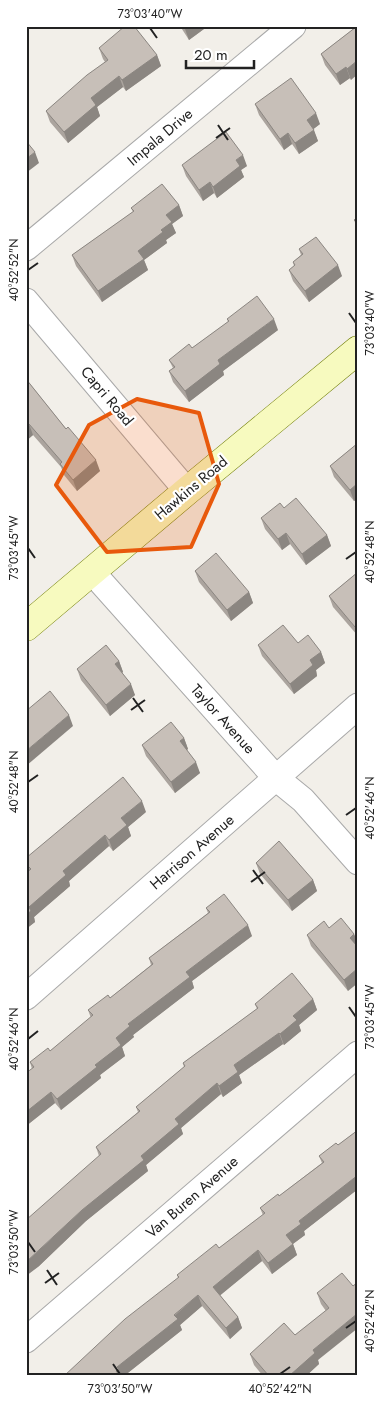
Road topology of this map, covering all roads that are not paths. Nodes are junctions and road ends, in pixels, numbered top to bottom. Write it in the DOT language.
graph roads {
  1 [pos="293,26"];
  2 [pos="26,248"];
  3 [pos="26,301"];
  4 [pos="358,350"];
  5 [pos="187,491"];
  6 [pos="92,572"];
  7 [pos="26,627"];
  8 [pos="358,706"];
  9 [pos="276,778"];
  10 [pos="358,862"];
  11 [pos="26,997"];
  12 [pos="358,1054"];
  13 [pos="26,1340"];
  1 -- 2 [label="street, Impala Drive"];
  3 -- 5 [label="street, Capri Road"];
  4 -- 5 [label="street, Hawkins Road"];
  5 -- 6 [label="street, Hawkins Road"];
  6 -- 7 [label="street, Hawkins Road"];
  6 -- 9 [label="street, Taylor Avenue"];
  8 -- 9 [label="street, Harrison Avenue"];
  9 -- 10 [label="street, Taylor Avenue"];
  9 -- 11 [label="street, Harrison Avenue"];
  12 -- 13 [label="street, Van Buren Avenue"];
}
